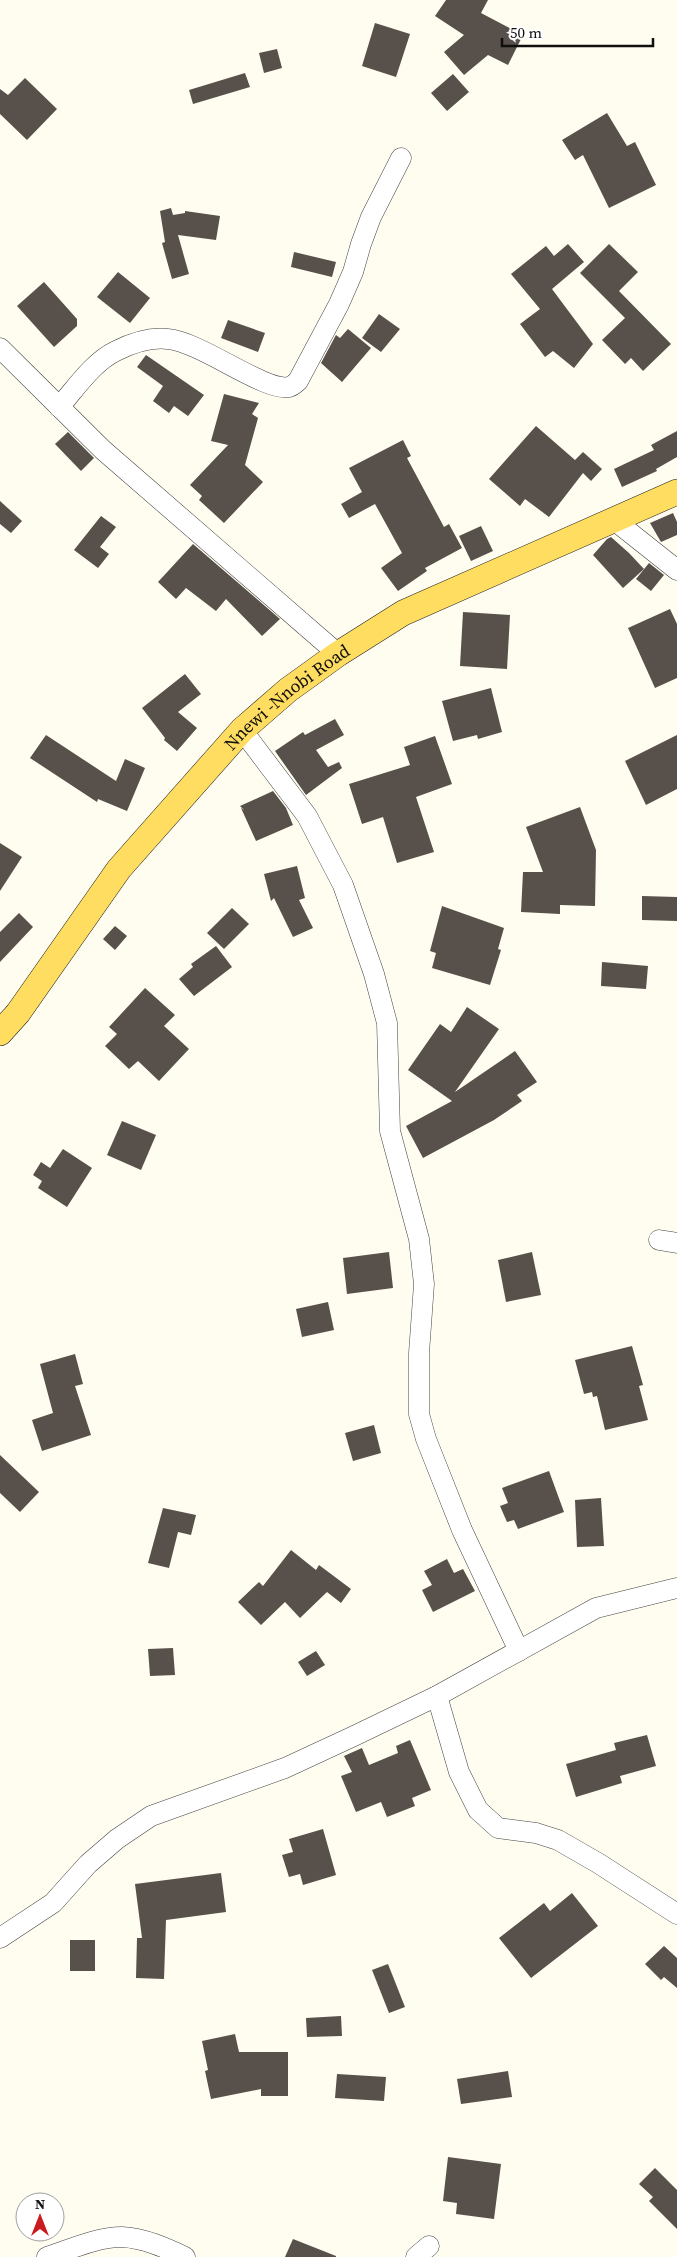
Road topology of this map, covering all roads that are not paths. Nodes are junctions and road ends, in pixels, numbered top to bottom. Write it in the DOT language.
graph roads {
  1 [pos="400,158"];
  2 [pos="0,348"];
  3 [pos="59,407"];
  4 [pos="677,492"];
  5 [pos="614,520"];
  6 [pos="677,570"];
  7 [pos="338,654"];
  8 [pos="242,730"];
  9 [pos="0,1033"];
  10 [pos="677,1588"];
  11 [pos="519,1651"];
  12 [pos="437,1696"];
  13 [pos="677,1914"];
  14 [pos="0,1938"];
  15 [pos="47,2257"];
  16 [pos="185,2257"];
  1 -- 3 [label="street"];
  2 -- 3 [label="street"];
  3 -- 7 [label="street"];
  4 -- 5 [label="main road, Nnewi -Nnobi Road"];
  5 -- 6 [label="street"];
  5 -- 7 [label="main road, Nnewi -Nnobi Road"];
  7 -- 8 [label="main road, Nnewi -Nnobi Road"];
  8 -- 9 [label="main road, Nnewi -Nnobi Road"];
  8 -- 11 [label="street"];
  10 -- 11 [label="street"];
  11 -- 12 [label="street"];
  12 -- 13 [label="street"];
  12 -- 14 [label="street"];
  15 -- 16 [label="street"];
}
